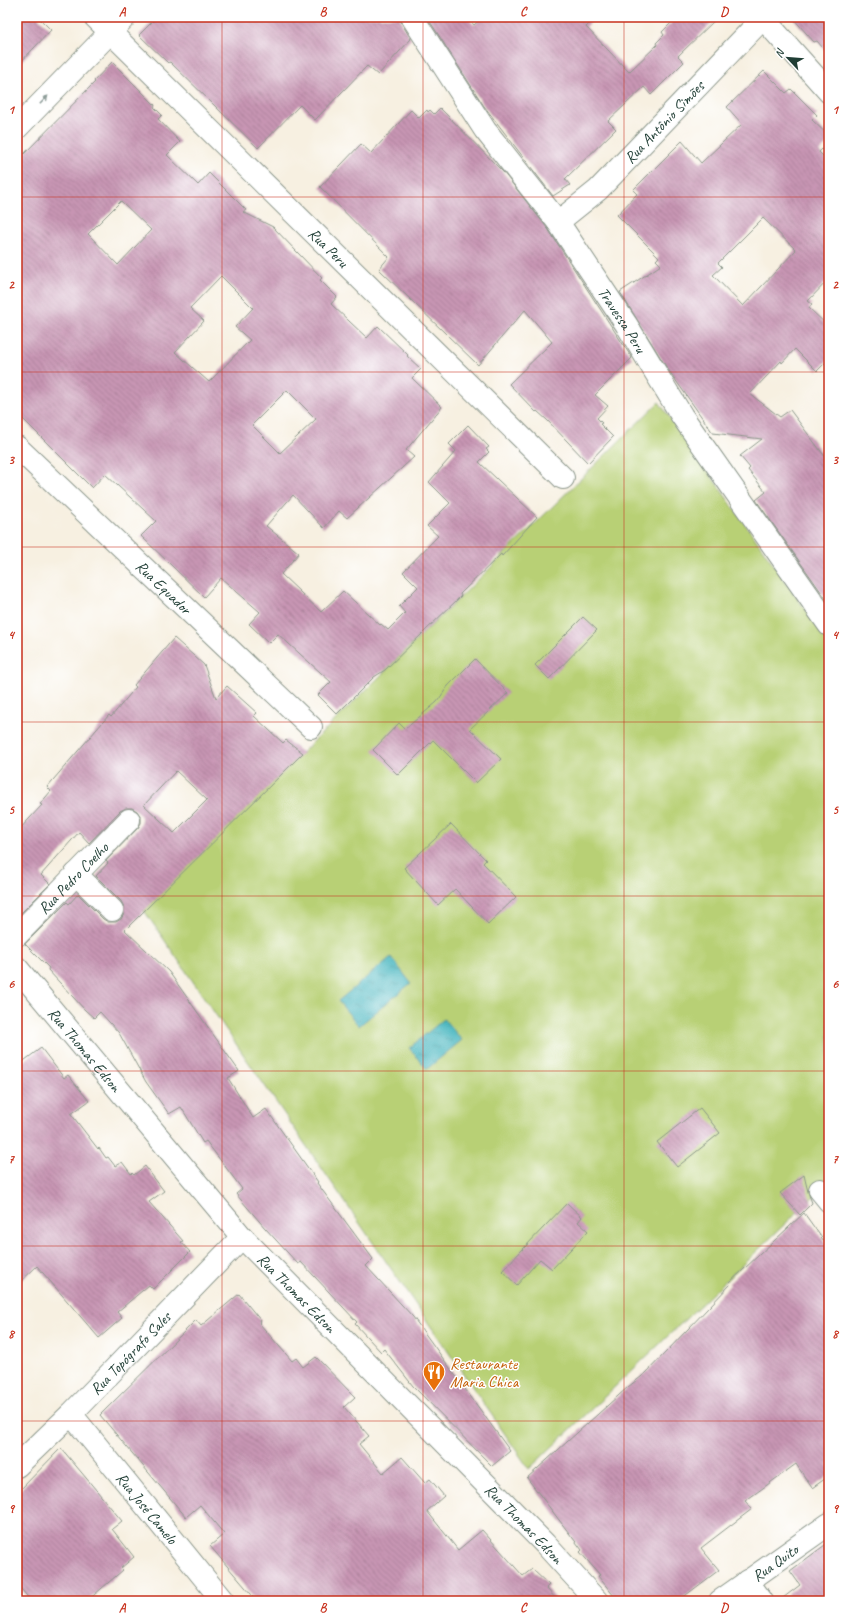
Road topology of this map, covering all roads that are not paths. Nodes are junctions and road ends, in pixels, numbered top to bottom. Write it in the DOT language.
graph roads {
  1 [pos="95,17"];
  2 [pos="412,17"];
  3 [pos="763,17"];
  4 [pos="118,25"];
  5 [pos="829,92"];
  6 [pos="17,128"];
  7 [pos="558,222"];
  8 [pos="17,448"];
  9 [pos="563,478"];
  10 [pos="829,624"];
  11 [pos="311,727"];
  12 [pos="129,820"];
  13 [pos="76,874"];
  14 [pos="112,910"];
  15 [pos="17,935"];
  16 [pos="17,968"];
  17 [pos="242,1237"];
  18 [pos="70,1414"];
  19 [pos="17,1466"];
  20 [pos="829,1524"];
  21 [pos="747,1581"];
  22 [pos="223,1601"];
  23 [pos="597,1601"];
  24 [pos="720,1601"];
  25 [pos="762,1601"];
  1 -- 4 [label="street, Rua Peru"];
  2 -- 7 [label="street, Travessa Peru"];
  3 -- 5 [label="street"];
  3 -- 7 [label="street, Rua Antônio Simões"];
  6 -- 4 [label="street, one-way"];
  4 -- 9 [label="street, Rua Peru"];
  7 -- 10 [label="street, Travessa Peru"];
  8 -- 11 [label="street, Rua Equador"];
  12 -- 13 [label="street, Rua Pedro Coelho"];
  13 -- 14 [label="street"];
  13 -- 15 [label="street, Rua Pedro Coelho"];
  16 -- 17 [label="street, Rua Thomas Edson"];
  17 -- 18 [label="street, Rua Topógrafo Sales"];
  17 -- 23 [label="street, Rua Thomas Edson"];
  18 -- 19 [label="street, Rua Topógrafo Sales"];
  18 -- 22 [label="street, Rua José Camelo"];
  20 -- 21 [label="street, Rua Quito"];
  21 -- 24 [label="street, Rua Quito"];
  21 -- 25 [label="street"];
}
